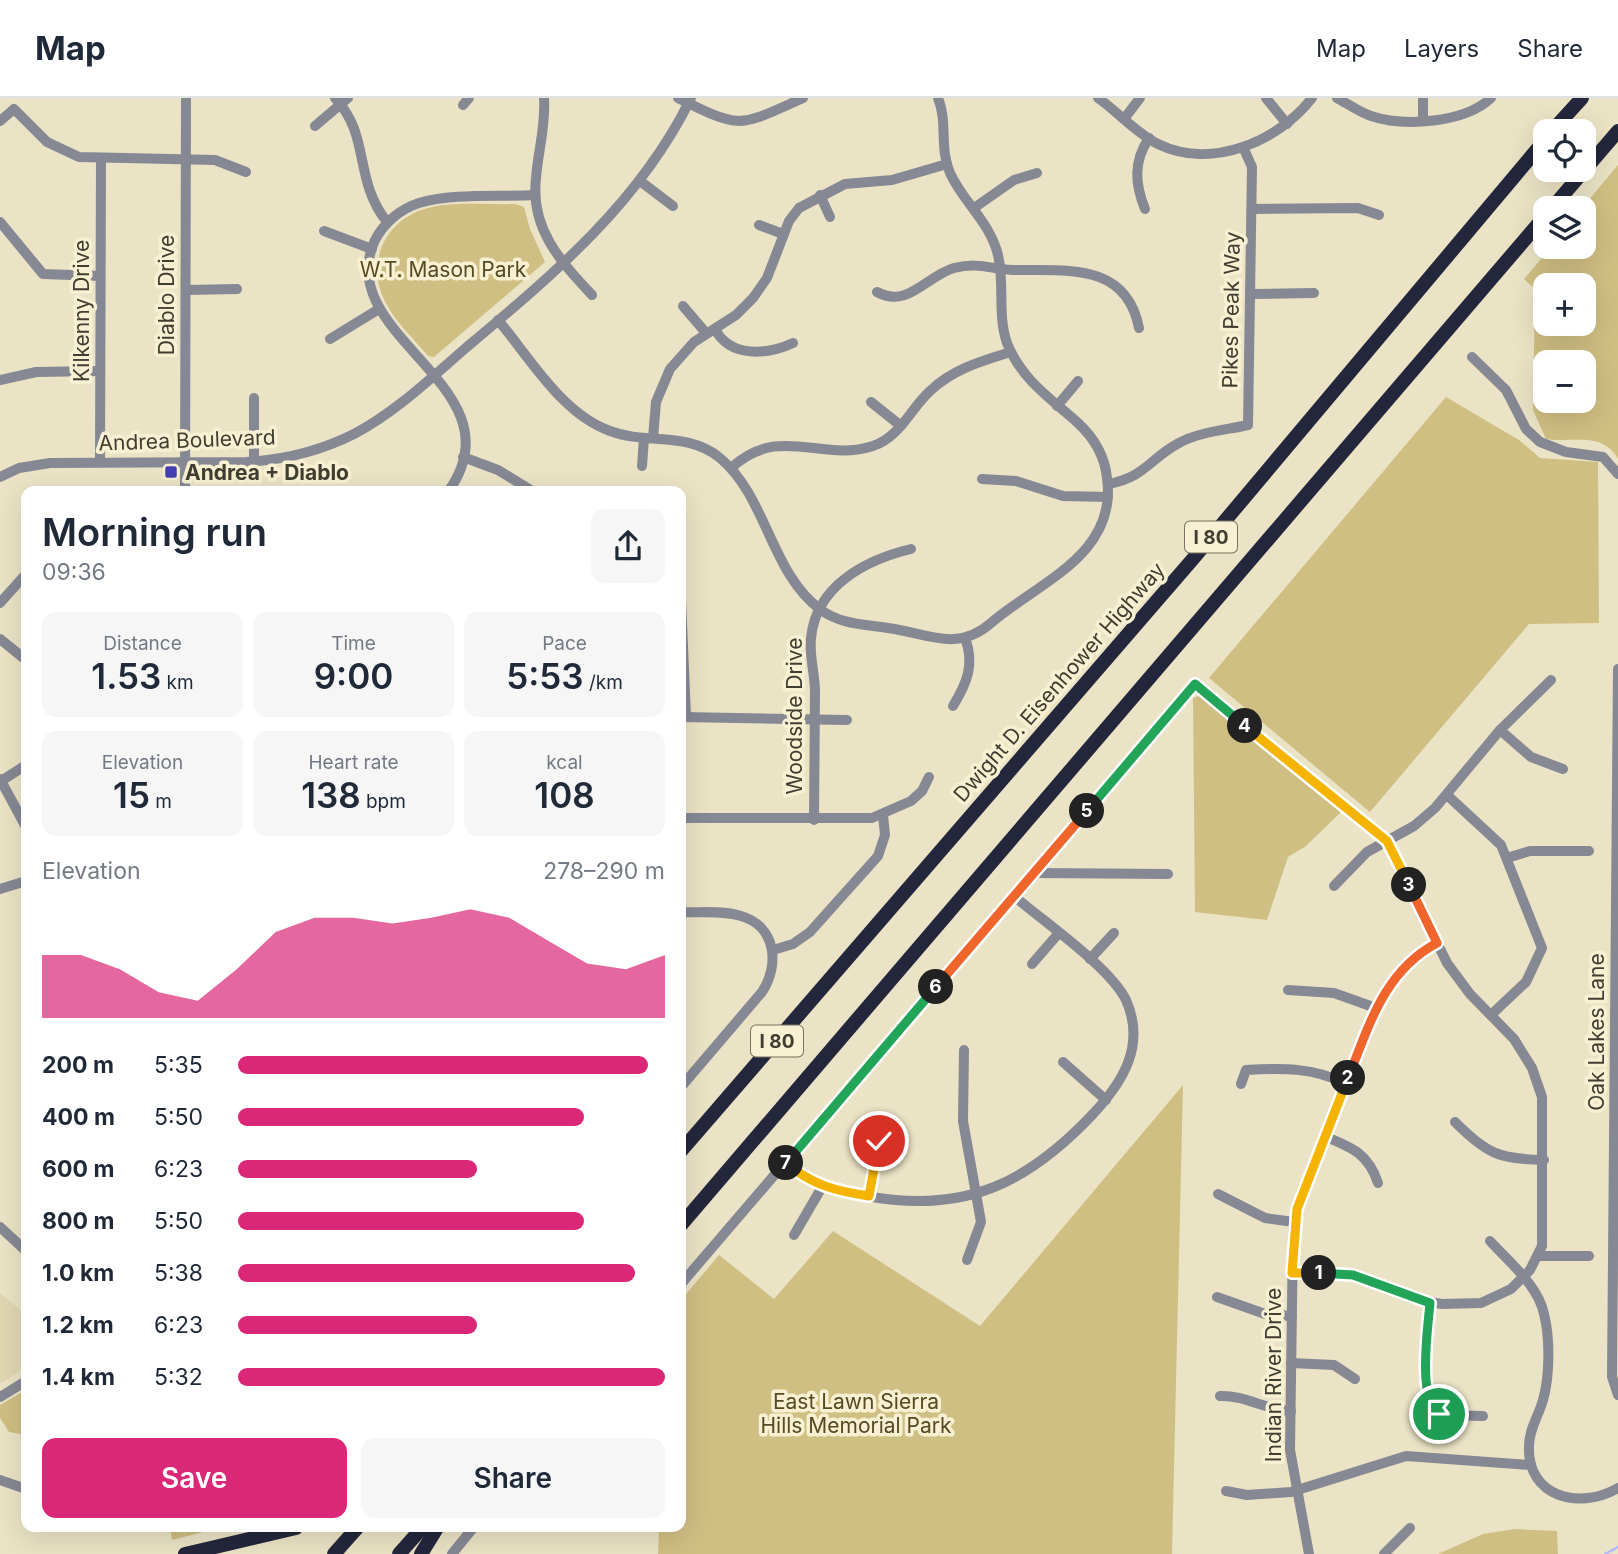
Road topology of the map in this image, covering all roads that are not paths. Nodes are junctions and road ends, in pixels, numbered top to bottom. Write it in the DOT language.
graph roads {
  1 [pos="186,98"];
  2 [pos="544,98"];
  3 [pos="678,98"];
  4 [pos="803,98"];
  5 [pos="938,98"];
  6 [pos="1098,98"];
  7 [pos="1140,98"];
  8 [pos="1266,98"];
  9 [pos="1312,98"];
  10 [pos="1337,98"];
  11 [pos="1423,98"];
  12 [pos="1491,98"];
  13 [pos="1569,98"];
  14 [pos="1582,98"];
  15 [pos="341,100"];
  16 [pos="690,101"];
  17 [pos="1124,119"];
  18 [pos="1554,119"];
  19 [pos="1562,119"];
  20 [pos="1423,120"];
  21 [pos="0,121"];
  22 [pos="1287,124"];
  23 [pos="314,126"];
  24 [pos="1618,131"];
  25 [pos="1149,138"];
  26 [pos="1243,147"];
  27 [pos="1533,154"];
  28 [pos="100,159"];
  29 [pos="186,160"];
  30 [pos="947,164"];
  31 [pos="246,172"];
  32 [pos="1037,173"];
  33 [pos="640,181"];
  34 [pos="535,195"];
  35 [pos="820,195"];
  36 [pos="1562,196"];
  37 [pos="673,206"];
  38 [pos="974,208"];
  39 [pos="1145,209"];
  40 [pos="1252,209"];
  41 [pos="1379,215"];
  42 [pos="830,217"];
  43 [pos="0,222"];
  44 [pos="387,222"];
  45 [pos="759,225"];
  46 [pos="1533,230"];
  47 [pos="324,232"];
  48 [pos="783,234"];
  49 [pos="372,249"];
  50 [pos="564,265"];
  51 [pos="1000,268"];
  52 [pos="100,276"];
  53 [pos="237,289"];
  54 [pos="186,290"];
  55 [pos="877,292"];
  56 [pos="1314,293"];
  57 [pos="1251,294"];
  58 [pos="592,295"];
  59 [pos="684,306"];
  60 [pos="379,309"];
  61 [pos="498,320"];
  62 [pos="1139,328"];
  63 [pos="711,331"];
  64 [pos="330,339"];
  65 [pos="793,343"];
  66 [pos="1011,352"];
  67 [pos="1472,357"];
  68 [pos="100,370"];
  69 [pos="434,374"];
  70 [pos="0,380"];
  71 [pos="1078,381"];
  72 [pos="254,398"];
  73 [pos="871,402"];
  74 [pos="1057,406"];
  75 [pos="901,425"];
  76 [pos="648,438"];
  77 [pos="463,457"];
  78 [pos="254,461"];
  79 [pos="100,462"];
  80 [pos="185,462"];
  81 [pos="642,466"];
  82 [pos="731,468"];
  83 [pos="1618,474"];
  84 [pos="0,477"];
  85 [pos="982,479"];
  86 [pos="1108,484"];
  87 [pos="185,486"];
  88 [pos="451,486"];
  89 [pos="524,486"];
  90 [pos="1108,497"];
  91 [pos="911,549"];
  92 [pos="21,580"];
  93 [pos="0,603"];
  94 [pos="819,609"];
  95 [pos="965,638"];
  96 [pos="0,639"];
  97 [pos="21,656"];
  98 [pos="1618,669"];
  99 [pos="1551,680"];
  100 [pos="1618,691"];
  101 [pos="953,706"];
  102 [pos="686,717"];
  103 [pos="815,719"];
  104 [pos="847,720"];
  105 [pos="1500,730"];
  106 [pos="21,768"];
  107 [pos="1563,769"];
  108 [pos="929,777"];
  109 [pos="1,780"];
  110 [pos="1447,795"];
  111 [pos="883,816"];
  112 [pos="21,818"];
  113 [pos="686,818"];
  114 [pos="814,820"];
  115 [pos="1387,841"];
  116 [pos="1617,844"];
  117 [pos="1589,851"];
  118 [pos="1507,858"];
  119 [pos="1034,873"];
  120 [pos="1168,874"];
  121 [pos="21,883"];
  122 [pos="1334,886"];
  123 [pos="0,889"];
  124 [pos="1014,896"];
  125 [pos="686,912"];
  126 [pos="1617,919"];
  127 [pos="1114,933"];
  128 [pos="1058,934"];
  129 [pos="1437,943"];
  130 [pos="773,950"];
  131 [pos="1090,960"];
  132 [pos="1032,964"];
  133 [pos="1289,990"];
  134 [pos="1376,1008"];
  135 [pos="1491,1014"];
  136 [pos="964,1050"];
  137 [pos="1063,1062"];
  138 [pos="1616,1062"];
  139 [pos="686,1081"];
  140 [pos="1241,1084"];
  141 [pos="1346,1084"];
  142 [pos="1106,1100"];
  143 [pos="1455,1122"];
  144 [pos="1616,1134"];
  145 [pos="1324,1136"];
  146 [pos="879,1141"];
  147 [pos="686,1145"];
  148 [pos="1544,1160"];
  149 [pos="785,1162"];
  150 [pos="1378,1183"];
  151 [pos="822,1187"];
  152 [pos="976,1194"];
  153 [pos="1218,1194"];
  154 [pos="869,1196"];
  155 [pos="1616,1206"];
  156 [pos="686,1219"];
  157 [pos="1294,1222"];
  158 [pos="0,1227"];
  159 [pos="794,1235"];
  160 [pos="1490,1241"];
  161 [pos="21,1246"];
  162 [pos="1538,1256"];
  163 [pos="1589,1256"];
  164 [pos="967,1260"];
  165 [pos="1292,1273"];
  166 [pos="686,1278"];
  167 [pos="1524,1278"];
  168 [pos="1217,1297"];
  169 [pos="1430,1303"];
  170 [pos="1292,1316"];
  171 [pos="1291,1363"];
  172 [pos="1355,1378"];
  173 [pos="21,1384"];
  174 [pos="1220,1395"];
  175 [pos="1618,1395"];
  176 [pos="0,1397"];
  177 [pos="1291,1411"];
  178 [pos="1483,1416"];
  179 [pos="1531,1465"];
  180 [pos="0,1480"];
  181 [pos="21,1487"];
  182 [pos="1618,1488"];
  183 [pos="1226,1491"];
  184 [pos="1296,1491"];
  185 [pos="1410,1528"];
  186 [pos="279,1532"];
  187 [pos="353,1532"];
  188 [pos="418,1532"];
  189 [pos="435,1532"];
  190 [pos="470,1532"];
  191 [pos="185,1554"];
  192 [pos="334,1554"];
  193 [pos="399,1554"];
  194 [pos="421,1554"];
  195 [pos="452,1554"];
  196 [pos="1309,1554"];
  197 [pos="1384,1554"];
  1 -- 29 [label="street, Diablo Drive"];
  2 -- 34 [label="street"];
  3 -- 16 [label="street"];
  4 -- 16 [label="street"];
  5 -- 30 [label="street"];
  6 -- 17 [label="street"];
  7 -- 17 [label="street"];
  8 -- 22 [label="street"];
  9 -- 22 [label="street"];
  10 -- 20 [label="street"];
  11 -- 20 [label="street"];
  12 -- 20 [label="street"];
  13 -- 18 [label="highway"];
  14 -- 19 [label="highway"];
  15 -- 23 [label="street"];
  15 -- 44 [label="street"];
  16 -- 33 [label="street, Andrea Boulevard"];
  17 -- 25 [label="street"];
  21 -- 28 [label="street"];
  22 -- 26 [label="street"];
  24 -- 36 [label="highway"];
  25 -- 26 [label="street"];
  25 -- 39 [label="street"];
  26 -- 40 [label="street, Pikes Peak Way"];
  27 -- 147 [label="highway, Dwight D. Eisenhower Highway / I 80"];
  28 -- 29 [label="street"];
  28 -- 52 [label="street, Kilkenny Drive"];
  29 -- 31 [label="street"];
  29 -- 54 [label="street, Diablo Drive"];
  30 -- 35 [label="street"];
  30 -- 38 [label="street"];
  32 -- 38 [label="street"];
  33 -- 37 [label="street"];
  33 -- 50 [label="street, Andrea Boulevard"];
  34 -- 44 [label="street"];
  34 -- 50 [label="street"];
  35 -- 42 [label="street"];
  35 -- 48 [label="street"];
  38 -- 51 [label="street"];
  40 -- 41 [label="street"];
  40 -- 57 [label="street, Pikes Peak Way"];
  43 -- 52 [label="street"];
  44 -- 49 [label="street"];
  45 -- 48 [label="street"];
  46 -- 156 [label="highway, I 80"];
  47 -- 49 [label="street"];
  48 -- 63 [label="street"];
  49 -- 60 [label="street"];
  50 -- 58 [label="street"];
  50 -- 61 [label="street, Andrea Boulevard"];
  51 -- 55 [label="street"];
  51 -- 62 [label="street"];
  51 -- 66 [label="street"];
  52 -- 68 [label="street, Kilkenny Drive"];
  53 -- 54 [label="street"];
  54 -- 80 [label="street, Diablo Drive"];
  56 -- 57 [label="street"];
  57 -- 86 [label="street, Pikes Peak Way"];
  59 -- 63 [label="street"];
  60 -- 64 [label="street"];
  60 -- 69 [label="street"];
  61 -- 69 [label="street, Andrea Boulevard"];
  61 -- 76 [label="street, Woodside Drive"];
  63 -- 65 [label="street"];
  63 -- 76 [label="street"];
  66 -- 74 [label="street"];
  66 -- 75 [label="street"];
  67 -- 83 [label="street"];
  68 -- 70 [label="street"];
  68 -- 79 [label="street, Kilkenny Drive"];
  69 -- 77 [label="street"];
  69 -- 78 [label="street, Andrea Boulevard"];
  71 -- 74 [label="street"];
  72 -- 78 [label="street"];
  73 -- 75 [label="street"];
  74 -- 86 [label="street"];
  75 -- 82 [label="street"];
  76 -- 81 [label="street"];
  76 -- 82 [label="street, Woodside Drive"];
  77 -- 88 [label="street"];
  77 -- 89 [label="street"];
  78 -- 80 [label="street, Andrea Boulevard"];
  79 -- 80 [label="street, Andrea Boulevard"];
  79 -- 84 [label="street, Andrea Boulevard"];
  80 -- 87 [label="street, Diablo Drive"];
  82 -- 94 [label="street, Woodside Drive"];
  85 -- 90 [label="street"];
  86 -- 90 [label="street"];
  90 -- 95 [label="street"];
  91 -- 94 [label="street"];
  92 -- 93 [label="street"];
  94 -- 95 [label="street"];
  94 -- 103 [label="street, Woodside Drive"];
  95 -- 101 [label="street"];
  96 -- 97 [label="street"];
  98 -- 100 [label="street, Oak Lakes Lane"];
  99 -- 105 [label="street"];
  100 -- 116 [label="street, Oak Lakes Lane"];
  102 -- 103 [label="street"];
  103 -- 104 [label="street"];
  103 -- 114 [label="street, Woodside Drive"];
  105 -- 107 [label="street"];
  105 -- 110 [label="street"];
  106 -- 109 [label="street"];
  108 -- 111 [label="street"];
  109 -- 112 [label="street"];
  110 -- 115 [label="street"];
  110 -- 118 [label="street"];
  111 -- 114 [label="street"];
  111 -- 130 [label="street"];
  113 -- 114 [label="street"];
  115 -- 119 [label="street"];
  115 -- 122 [label="street"];
  115 -- 129 [label="street"];
  116 -- 126 [label="street, Oak Lakes Lane"];
  117 -- 118 [label="street"];
  118 -- 135 [label="street"];
  119 -- 120 [label="street"];
  119 -- 124 [label="street"];
  121 -- 123 [label="street"];
  124 -- 128 [label="street"];
  124 -- 149 [label="street"];
  125 -- 130 [label="street"];
  126 -- 138 [label="street, Oak Lakes Lane"];
  127 -- 131 [label="street"];
  128 -- 131 [label="street"];
  128 -- 132 [label="street"];
  129 -- 134 [label="street, Indian River Drive"];
  129 -- 135 [label="street"];
  130 -- 139 [label="street"];
  131 -- 142 [label="street"];
  133 -- 134 [label="street"];
  134 -- 141 [label="street, Indian River Drive"];
  135 -- 148 [label="street"];
  136 -- 152 [label="street"];
  137 -- 142 [label="street"];
  138 -- 144 [label="street, Oak Lakes Lane"];
  140 -- 141 [label="street"];
  141 -- 145 [label="street, Indian River Drive"];
  142 -- 152 [label="street"];
  143 -- 148 [label="street"];
  144 -- 155 [label="street, Oak Lakes Lane"];
  145 -- 150 [label="street"];
  145 -- 157 [label="street, Indian River Drive"];
  146 -- 154 [label="street"];
  148 -- 162 [label="street"];
  149 -- 151 [label="street"];
  149 -- 166 [label="street"];
  151 -- 154 [label="street"];
  151 -- 159 [label="street"];
  152 -- 154 [label="street"];
  152 -- 164 [label="street"];
  153 -- 157 [label="street"];
  155 -- 175 [label="street, Oak Lakes Lane"];
  157 -- 165 [label="street, Indian River Drive"];
  158 -- 161 [label="street"];
  160 -- 167 [label="street"];
  162 -- 163 [label="street"];
  162 -- 167 [label="street"];
  165 -- 169 [label="street"];
  165 -- 170 [label="street, Indian River Drive"];
  167 -- 169 [label="street"];
  167 -- 179 [label="street"];
  168 -- 170 [label="street"];
  169 -- 178 [label="street"];
  170 -- 171 [label="street, Indian River Drive"];
  171 -- 172 [label="street"];
  171 -- 177 [label="street, Indian River Drive"];
  173 -- 176 [label="street"];
  174 -- 177 [label="street"];
  177 -- 184 [label="street, Indian River Drive"];
  179 -- 182 [label="street"];
  179 -- 184 [label="street"];
  180 -- 181 [label="street"];
  183 -- 184 [label="street"];
  184 -- 196 [label="street, Indian River Drive"];
  185 -- 197 [label="street"];
  186 -- 191 [label="highway"];
  187 -- 192 [label="highway"];
  188 -- 193 [label="highway"];
  189 -- 194 [label="highway"];
  190 -- 195 [label="street"];
}
